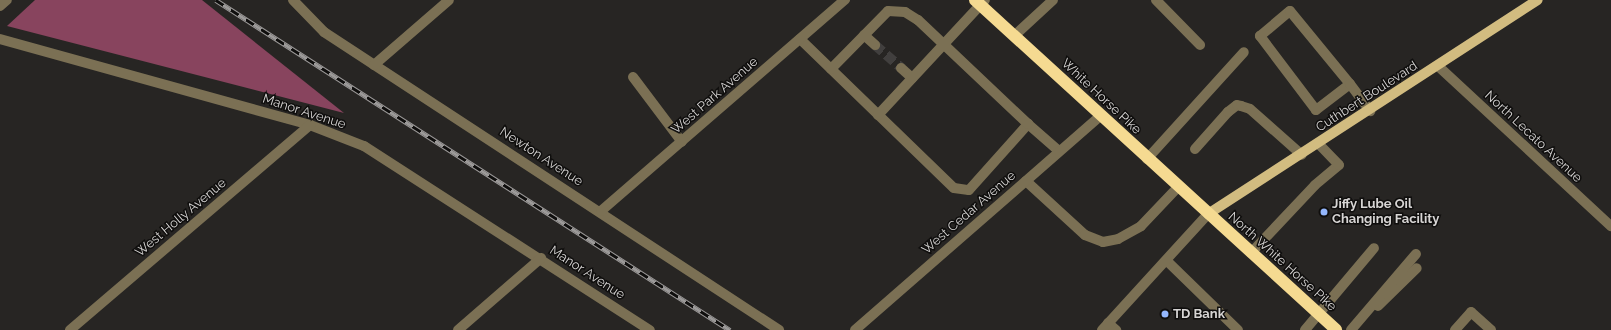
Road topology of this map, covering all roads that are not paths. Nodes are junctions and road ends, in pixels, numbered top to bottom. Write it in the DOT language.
graph roads {
  1 [pos="7,0"];
  2 [pos="293,0"];
  3 [pos="449,0"];
  4 [pos="845,0"];
  5 [pos="1053,0"];
  6 [pos="1156,0"];
  7 [pos="1538,0"];
  8 [pos="980,1"];
  9 [pos="0,6"];
  10 [pos="864,35"];
  11 [pos="1014,36"];
  12 [pos="0,39"];
  13 [pos="800,39"];
  14 [pos="944,44"];
  15 [pos="875,45"];
  16 [pos="1200,45"];
  17 [pos="1244,52"];
  18 [pos="374,65"];
  19 [pos="1438,66"];
  20 [pos="901,68"];
  21 [pos="831,69"];
  22 [pos="633,77"];
  23 [pos="912,78"];
  24 [pos="1350,84"];
  25 [pos="1370,111"];
  26 [pos="878,115"];
  27 [pos="1100,116"];
  28 [pos="1028,124"];
  29 [pos="310,125"];
  30 [pos="682,142"];
  31 [pos="1319,144"];
  32 [pos="1195,149"];
  33 [pos="1059,151"];
  34 [pos="1302,155"];
  35 [pos="1147,159"];
  36 [pos="1026,181"];
  37 [pos="1178,187"];
  38 [pos="601,211"];
  39 [pos="1208,214"];
  40 [pos="1611,226"];
  41 [pos="1374,248"];
  42 [pos="1250,253"];
  43 [pos="1416,254"];
  44 [pos="541,258"];
  45 [pos="1167,261"];
  46 [pos="1417,268"];
  47 [pos="1367,311"];
  48 [pos="1319,315"];
  49 [pos="1107,328"];
  50 [pos="70,330"];
  51 [pos="458,330"];
  52 [pos="650,330"];
  53 [pos="779,330"];
  54 [pos="855,330"];
  55 [pos="1238,330"];
  56 [pos="1305,330"];
  57 [pos="1336,330"];
  58 [pos="1351,330"];
  59 [pos="1455,330"];
  60 [pos="1491,330"];
  1 -- 9 [label="street"];
  2 -- 18 [label="street, Newton Avenue"];
  3 -- 18 [label="street"];
  4 -- 13 [label="street, West Park Avenue"];
  5 -- 11 [label="street"];
  6 -- 16 [label="street"];
  7 -- 19 [label="main road, Cuthbert Boulevard"];
  8 -- 11 [label="highway, White Horse Pike"];
  8 -- 14 [label="street"];
  10 -- 14 [label="street"];
  10 -- 15 [label="street"];
  10 -- 21 [label="street"];
  11 -- 27 [label="highway, White Horse Pike"];
  12 -- 29 [label="street, Manor Avenue"];
  13 -- 21 [label="street"];
  13 -- 30 [label="street, West Park Avenue"];
  14 -- 23 [label="street"];
  14 -- 28 [label="street"];
  17 -- 35 [label="street"];
  18 -- 38 [label="street, Newton Avenue"];
  19 -- 25 [label="main road, Cuthbert Boulevard"];
  19 -- 40 [label="street, North Lecato Avenue"];
  20 -- 23 [label="street"];
  21 -- 26 [label="street"];
  22 -- 30 [label="street"];
  23 -- 26 [label="street"];
  24 -- 24 [label="street"];
  24 -- 25 [label="street"];
  25 -- 31 [label="main road, Cuthbert Boulevard"];
  26 -- 28 [label="street"];
  27 -- 33 [label="street, West Cedar Avenue"];
  27 -- 35 [label="highway, White Horse Pike"];
  28 -- 33 [label="street"];
  29 -- 44 [label="street, Manor Avenue"];
  29 -- 50 [label="street, West Holly Avenue"];
  30 -- 38 [label="street, West Park Avenue"];
  31 -- 34 [label="main road, Cuthbert Boulevard"];
  31 -- 42 [label="street"];
  32 -- 34 [label="street"];
  33 -- 36 [label="street, West Cedar Avenue"];
  34 -- 39 [label="main road, Cuthbert Boulevard"];
  35 -- 37 [label="highway, White Horse Pike"];
  36 -- 37 [label="street"];
  36 -- 54 [label="street, West Cedar Avenue"];
  37 -- 39 [label="highway, White Horse Pike"];
  38 -- 53 [label="street, Newton Avenue"];
  39 -- 42 [label="highway, North White Horse Pike"];
  39 -- 45 [label="street"];
  41 -- 48 [label="street"];
  42 -- 48 [label="highway, North White Horse Pike"];
  43 -- 47 [label="street"];
  44 -- 51 [label="street"];
  44 -- 52 [label="street, Manor Avenue"];
  45 -- 49 [label="street"];
  45 -- 55 [label="street"];
  46 -- 47 [label="street"];
  47 -- 58 [label="street"];
  48 -- 56 [label="street"];
  48 -- 57 [label="highway, North White Horse Pike"];
  59 -- 60 [label="street"];
}
